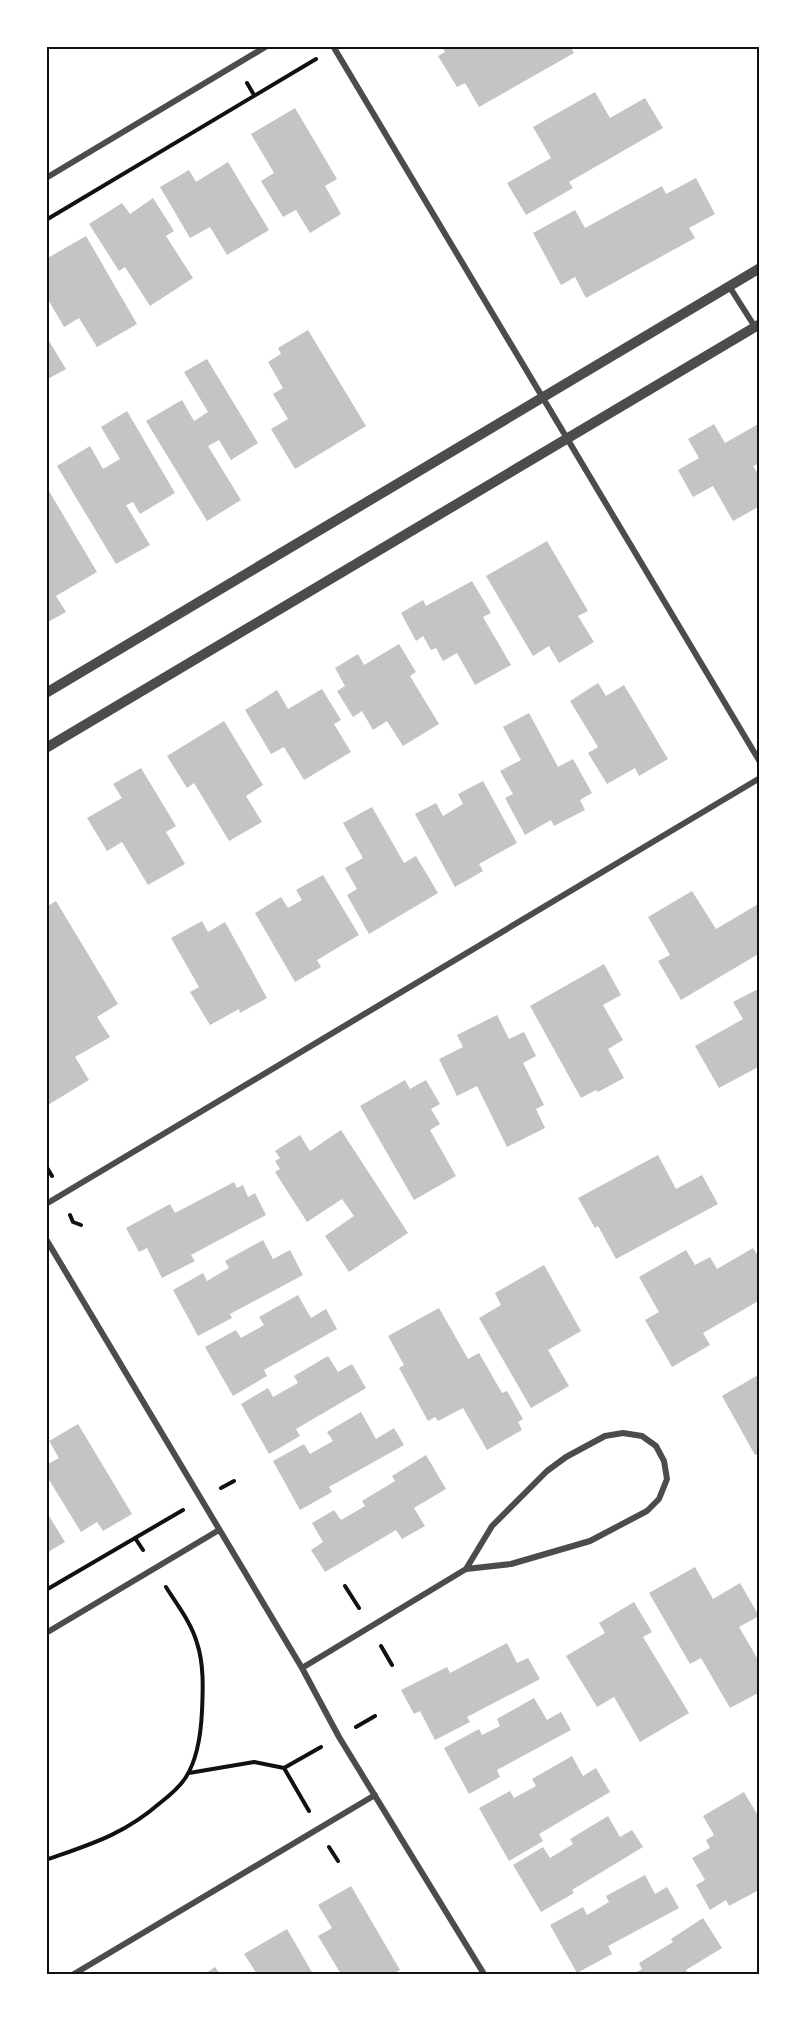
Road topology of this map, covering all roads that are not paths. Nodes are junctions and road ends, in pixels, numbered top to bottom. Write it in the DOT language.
graph roads {
  1 [pos="267,46"];
  2 [pos="334,47"];
  3 [pos="46,178"];
  4 [pos="759,268"];
  5 [pos="729,286"];
  6 [pos="757,326"];
  7 [pos="543,397"];
  8 [pos="567,437"];
  9 [pos="46,693"];
  10 [pos="46,748"];
  11 [pos="759,762"];
  12 [pos="759,778"];
  13 [pos="46,1204"];
  14 [pos="46,1239"];
  15 [pos="219,1530"];
  16 [pos="466,1569"];
  17 [pos="46,1633"];
  18 [pos="302,1668"];
  19 [pos="375,1795"];
  20 [pos="74,1974"];
  21 [pos="484,1974"];
  1 -- 3 [label="street"];
  2 -- 7 [label="street"];
  4 -- 5 [label="street"];
  5 -- 6 [label="street"];
  5 -- 7 [label="street"];
  6 -- 8 [label="street"];
  7 -- 8 [label="street"];
  7 -- 9 [label="street"];
  8 -- 10 [label="street"];
  8 -- 11 [label="street"];
  12 -- 13 [label="street"];
  14 -- 15 [label="street"];
  15 -- 17 [label="street"];
  15 -- 18 [label="street"];
  16 -- 16 [label="street"];
  16 -- 18 [label="street"];
  18 -- 19 [label="street"];
  19 -- 20 [label="street"];
  19 -- 21 [label="street"];
}
